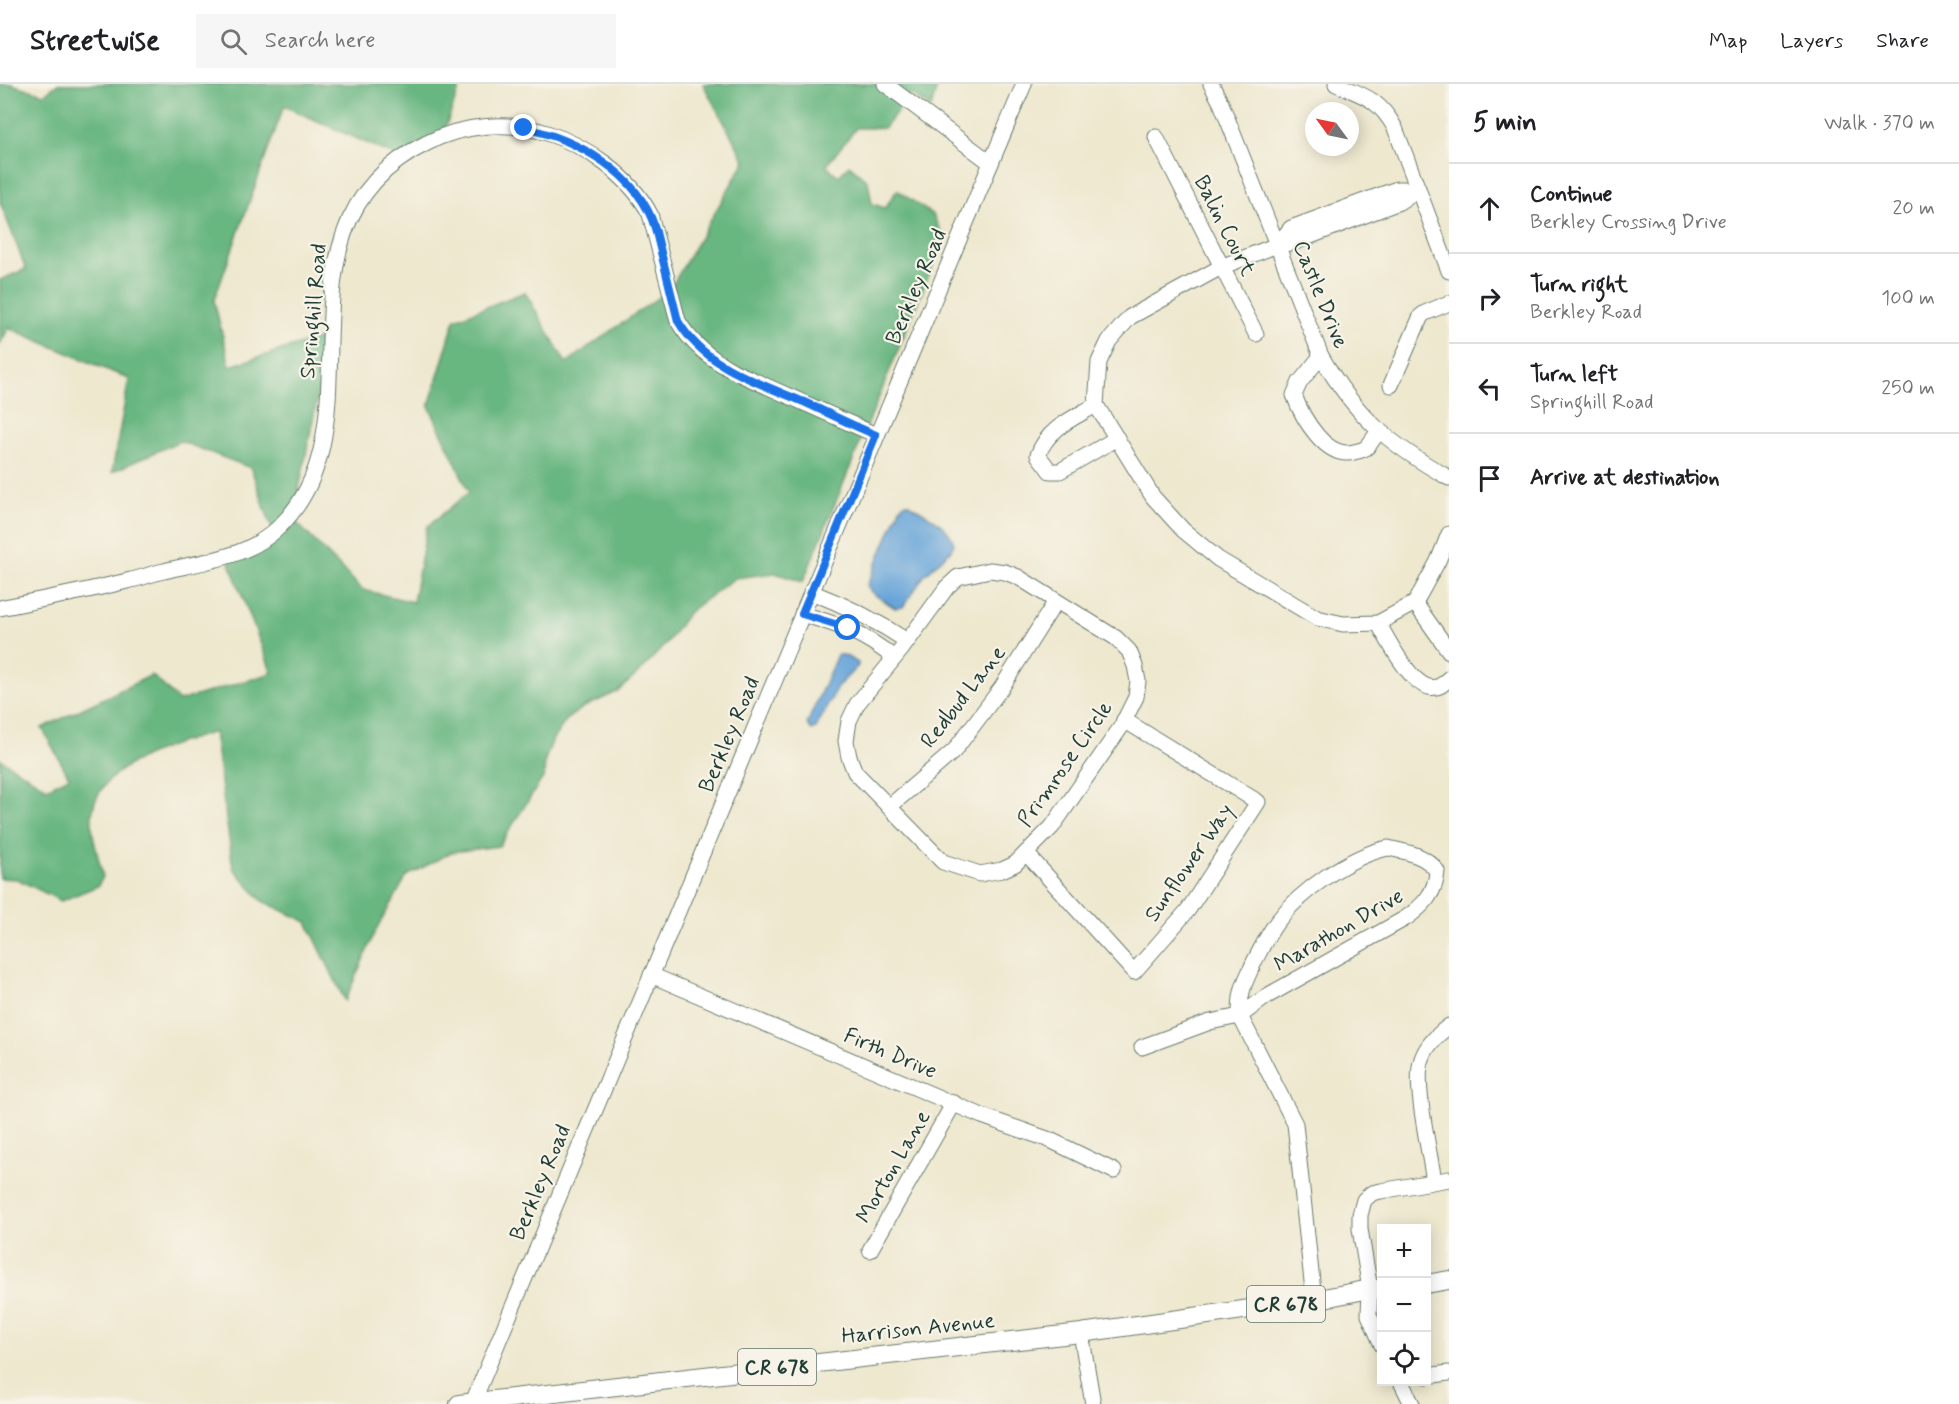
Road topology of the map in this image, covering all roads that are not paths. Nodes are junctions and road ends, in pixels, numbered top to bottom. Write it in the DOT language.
graph roads {
  1 [pos="885,84"];
  2 [pos="1024,84"];
  3 [pos="1211,84"];
  4 [pos="1336,84"];
  5 [pos="1362,89"];
  6 [pos="1156,137"];
  7 [pos="991,163"];
  8 [pos="1418,189"];
  9 [pos="1277,245"];
  10 [pos="1221,267"];
  11 [pos="1449,271"];
  12 [pos="1449,303"];
  13 [pos="1256,334"];
  14 [pos="1322,356"];
  15 [pos="1391,385"];
  16 [pos="1096,405"];
  17 [pos="1378,432"];
  18 [pos="876,435"];
  19 [pos="1117,438"];
  20 [pos="1449,478"];
  21 [pos="1449,534"];
  22 [pos="811,592"];
  23 [pos="1056,601"];
  24 [pos="1415,603"];
  25 [pos="0,608"];
  26 [pos="802,614"];
  27 [pos="1378,623"];
  28 [pos="908,641"];
  29 [pos="1449,651"];
  30 [pos="894,658"];
  31 [pos="1449,678"];
  32 [pos="1124,720"];
  33 [pos="889,807"];
  34 [pos="1026,853"];
  35 [pos="651,975"];
  36 [pos="1240,1016"];
  37 [pos="1449,1026"];
  38 [pos="1142,1047"];
  39 [pos="954,1103"];
  40 [pos="1114,1171"];
  41 [pos="1441,1180"];
  42 [pos="870,1250"];
  43 [pos="1449,1281"];
  44 [pos="1431,1283"];
  45 [pos="1376,1289"];
  46 [pos="1314,1300"];
  47 [pos="1081,1333"];
  48 [pos="1377,1333"];
  49 [pos="1449,1373"];
  50 [pos="1431,1375"];
  51 [pos="1407,1386"];
  52 [pos="466,1403"];
  53 [pos="1093,1404"];
  54 [pos="1412,1404"];
  1 -- 7 [label="street"];
  2 -- 7 [label="street, Berkley Road"];
  3 -- 9 [label="street, Castle Drive"];
  4 -- 5 [label="street"];
  5 -- 8 [label="street"];
  6 -- 10 [label="street, Balin Court"];
  7 -- 18 [label="street, Berkley Road"];
  8 -- 9 [label="street"];
  8 -- 11 [label="street"];
  9 -- 10 [label="street"];
  9 -- 14 [label="street, Castle Drive"];
  10 -- 13 [label="street, Balin Court"];
  10 -- 16 [label="street"];
  12 -- 15 [label="street"];
  14 -- 17 [label="street, Castle Drive"];
  14 -- 17 [label="street"];
  16 -- 19 [label="street"];
  16 -- 19 [label="street"];
  17 -- 20 [label="street, Castle Drive"];
  18 -- 22 [label="street, Berkley Road"];
  18 -- 25 [label="street, Springhill Road"];
  19 -- 27 [label="street"];
  21 -- 24 [label="street"];
  22 -- 26 [label="street, Berkley Road"];
  22 -- 28 [label="street"];
  23 -- 28 [label="street, Primrose Circle"];
  23 -- 32 [label="street, Primrose Circle"];
  23 -- 33 [label="street, Redbud Lane"];
  24 -- 27 [label="street"];
  24 -- 29 [label="street"];
  26 -- 30 [label="street"];
  26 -- 35 [label="street, Berkley Road"];
  27 -- 31 [label="street"];
  28 -- 30 [label="street, Primrose Circle"];
  30 -- 33 [label="street, Primrose Circle"];
  32 -- 34 [label="street, Primrose Circle"];
  32 -- 34 [label="street, Sunflower Way"];
  33 -- 34 [label="street, Primrose Circle"];
  35 -- 39 [label="street, Firth Drive"];
  35 -- 52 [label="street, Berkley Road"];
  36 -- 36 [label="street, Marathon Drive"];
  36 -- 38 [label="street, Marathon Drive"];
  36 -- 46 [label="street"];
  37 -- 41 [label="street"];
  39 -- 40 [label="street, Firth Drive"];
  39 -- 42 [label="street, Morton Lane"];
  41 -- 45 [label="street"];
  43 -- 44 [label="main road"];
  45 -- 46 [label="main road, Harrison Avenue / CR 678"];
  45 -- 48 [label="street"];
  46 -- 47 [label="main road, Harrison Avenue / CR 678"];
  47 -- 52 [label="main road, Harrison Avenue / CR 678"];
  47 -- 53 [label="street"];
  49 -- 50 [label="street"];
  51 -- 54 [label="street"];
}
